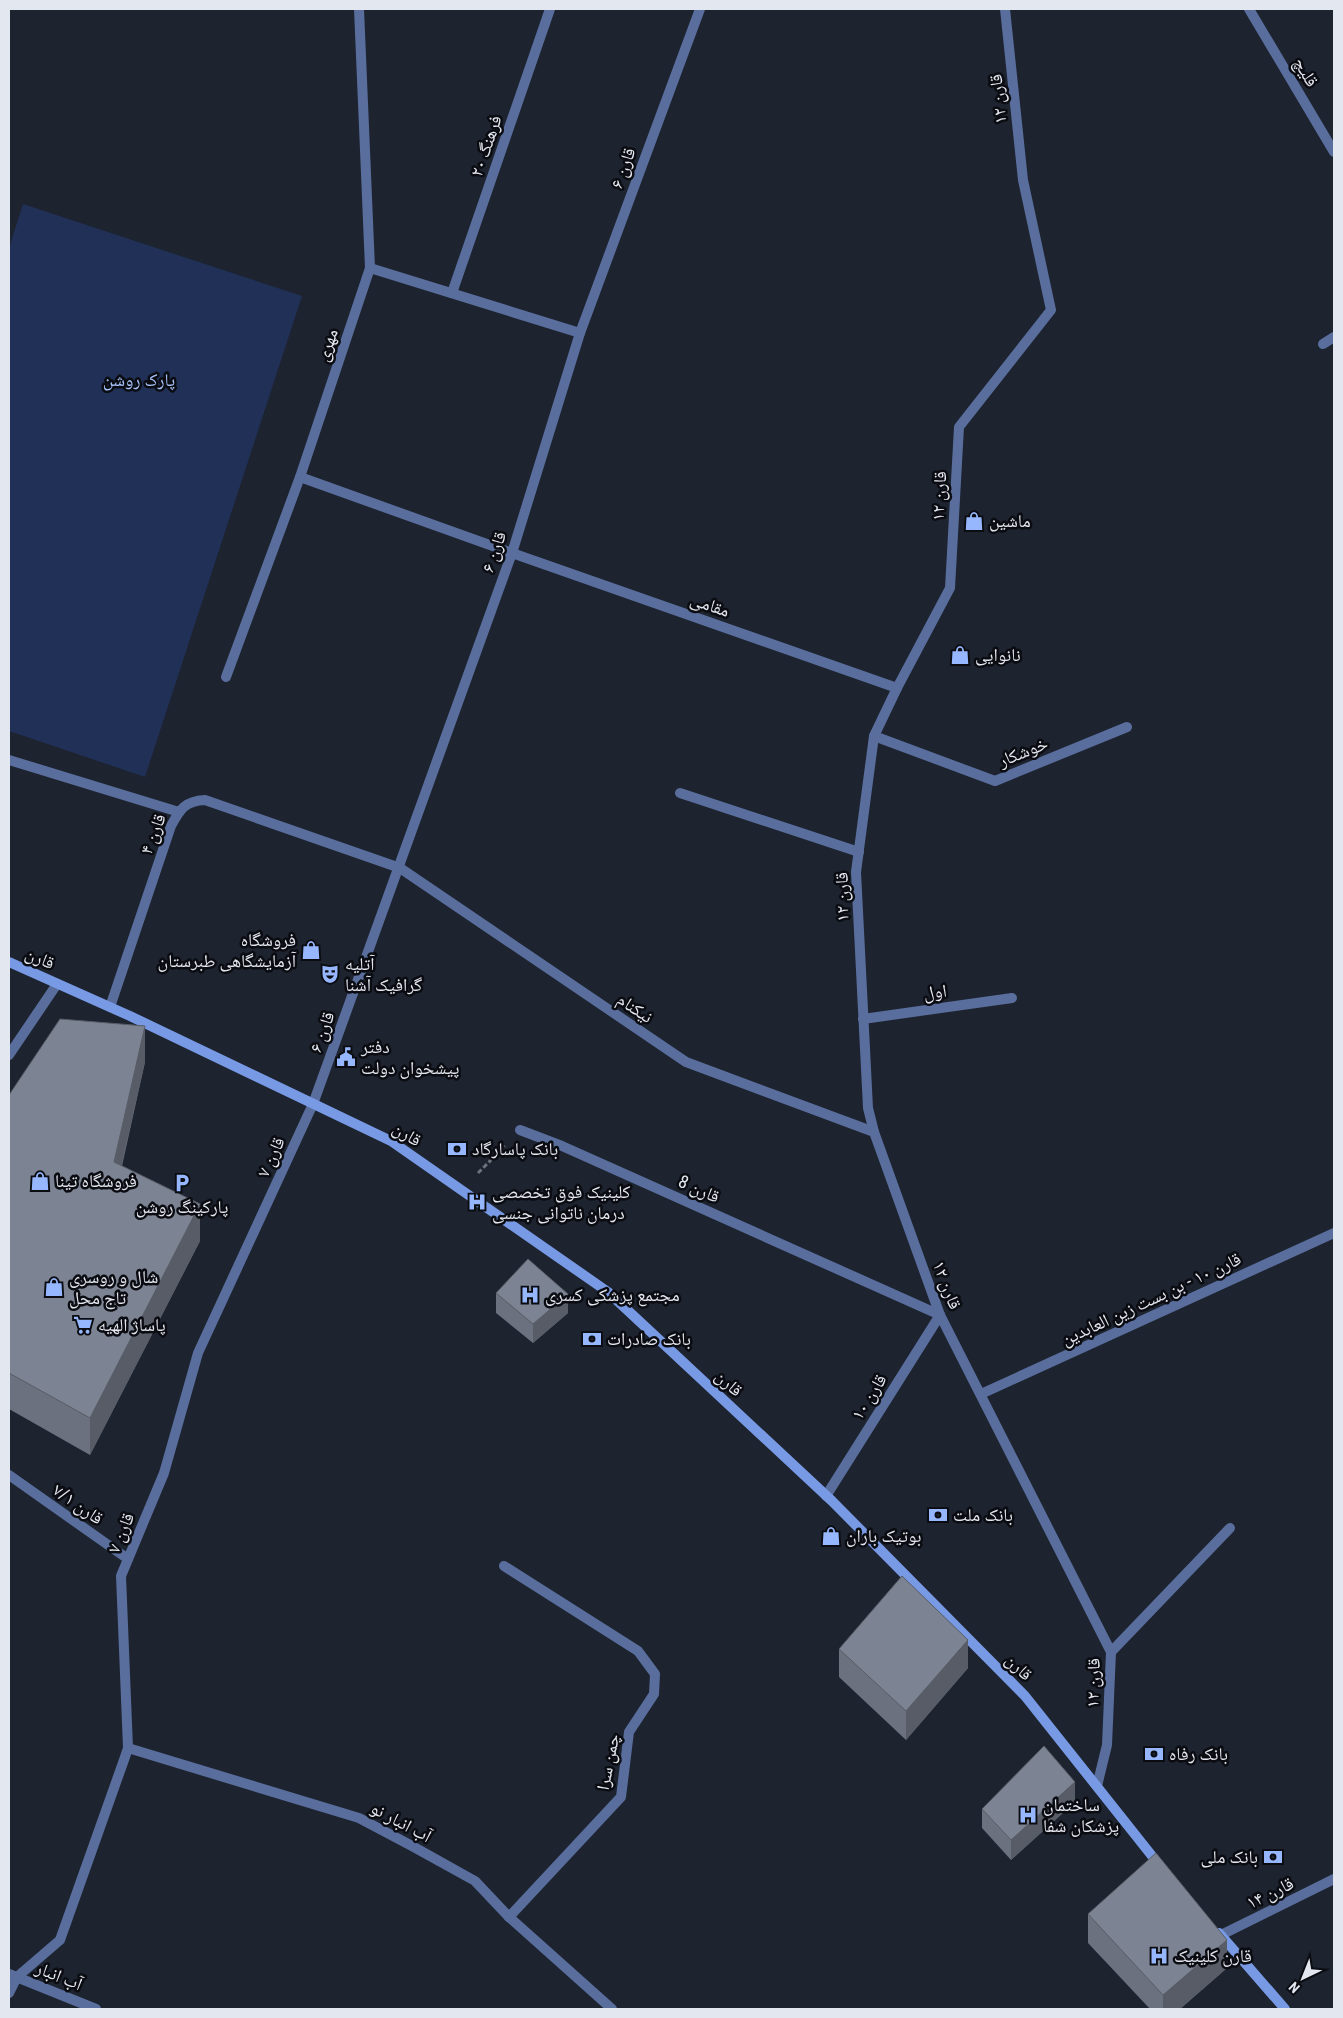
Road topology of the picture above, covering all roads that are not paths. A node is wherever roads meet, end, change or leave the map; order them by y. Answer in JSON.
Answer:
{"nodes":[{"id":1,"x":358,"y":9,"type":"edge"},
{"id":2,"x":550,"y":9,"type":"edge"},
{"id":3,"x":700,"y":9,"type":"edge"},
{"id":4,"x":1005,"y":9,"type":"edge"},
{"id":5,"x":1249,"y":9,"type":"edge"},
{"id":6,"x":1334,"y":152,"type":"edge"},
{"id":7,"x":370,"y":268,"type":"junction"},
{"id":8,"x":452,"y":293,"type":"junction"},
{"id":9,"x":580,"y":333,"type":"junction"},
{"id":10,"x":1334,"y":337,"type":"edge"},
{"id":11,"x":1323,"y":344,"type":"dead end"},
{"id":12,"x":300,"y":477,"type":"junction"},
{"id":13,"x":512,"y":553,"type":"junction"},
{"id":14,"x":226,"y":677,"type":"dead end"},
{"id":15,"x":897,"y":688,"type":"junction"},
{"id":16,"x":1127,"y":727,"type":"dead end"},
{"id":17,"x":874,"y":736,"type":"junction"},
{"id":18,"x":9,"y":760,"type":"edge"},
{"id":19,"x":680,"y":793,"type":"dead end"},
{"id":20,"x":179,"y":812,"type":"junction"},
{"id":21,"x":859,"y":852,"type":"junction"},
{"id":22,"x":400,"y":868,"type":"junction"},
{"id":23,"x":9,"y":962,"type":"edge"},
{"id":24,"x":57,"y":984,"type":"junction"},
{"id":25,"x":1012,"y":998,"type":"dead end"},
{"id":26,"x":110,"y":1007,"type":"junction"},
{"id":27,"x":863,"y":1019,"type":"junction"},
{"id":28,"x":9,"y":1056,"type":"edge"},
{"id":29,"x":314,"y":1104,"type":"junction"},
{"id":30,"x":520,"y":1130,"type":"road end"},
{"id":31,"x":874,"y":1132,"type":"junction"},
{"id":32,"x":1334,"y":1233,"type":"edge"},
{"id":33,"x":940,"y":1315,"type":"junction"},
{"id":34,"x":981,"y":1394,"type":"junction"},
{"id":35,"x":9,"y":1475,"type":"edge"},
{"id":36,"x":826,"y":1496,"type":"junction"},
{"id":37,"x":1230,"y":1528,"type":"dead end"},
{"id":38,"x":128,"y":1560,"type":"junction"},
{"id":39,"x":504,"y":1566,"type":"dead end"},
{"id":40,"x":1111,"y":1652,"type":"junction"},
{"id":41,"x":128,"y":1748,"type":"junction"},
{"id":42,"x":1096,"y":1786,"type":"junction"},
{"id":43,"x":1168,"y":1874,"type":"edge"},
{"id":44,"x":1334,"y":1879,"type":"edge"},
{"id":45,"x":509,"y":1917,"type":"junction"},
{"id":46,"x":1209,"y":1922,"type":"edge"},
{"id":47,"x":1221,"y":1935,"type":"junction"},
{"id":48,"x":13,"y":1975,"type":"edge"},
{"id":49,"x":9,"y":1993,"type":"edge"},
{"id":50,"x":96,"y":2009,"type":"edge"},
{"id":51,"x":612,"y":2009,"type":"edge"},
{"id":52,"x":1285,"y":2009,"type":"edge"}],
"edges":[{"from":1,"to":7,"type":"street","name":"مهری"},
{"from":2,"to":8,"type":"street","name":"فرهنگ ٢٠"},
{"from":3,"to":9,"type":"street","name":"قارن ۶"},
{"from":4,"to":15,"type":"street","name":"قارن ۱۲"},
{"from":5,"to":6,"type":"street","name":"قلیچ"},
{"from":7,"to":8,"type":"street"},
{"from":7,"to":12,"type":"street","name":"مهری"},
{"from":8,"to":9,"type":"street"},
{"from":9,"to":13,"type":"street","name":"قارن ۶"},
{"from":10,"to":11,"type":"street"},
{"from":12,"to":13,"type":"street","name":"مقامی"},
{"from":12,"to":14,"type":"street","name":"مهری"},
{"from":13,"to":15,"type":"street","name":"مقامی"},
{"from":13,"to":22,"type":"street","name":"قارن ۶"},
{"from":15,"to":17,"type":"street","name":"قارن ۱۲"},
{"from":16,"to":17,"type":"street","name":"خوشکار"},
{"from":17,"to":21,"type":"street","name":"قارن ۱۲"},
{"from":18,"to":20,"type":"street"},
{"from":19,"to":21,"type":"street"},
{"from":20,"to":22,"type":"street","name":"قارن ۴"},
{"from":20,"to":26,"type":"street","name":"قارن ۴"},
{"from":21,"to":27,"type":"street","name":"قارن ۱۲"},
{"from":22,"to":29,"type":"street","name":"قارن ۶"},
{"from":22,"to":31,"type":"street","name":"نیکنام"},
{"from":23,"to":24,"type":"main road","name":"قارن"},
{"from":24,"to":26,"type":"main road","name":"قارن"},
{"from":24,"to":28,"type":"street"},
{"from":25,"to":27,"type":"street","name":"اول"},
{"from":26,"to":29,"type":"main road","name":"قارن"},
{"from":27,"to":31,"type":"street","name":"قارن ۱۲"},
{"from":29,"to":36,"type":"main road","name":"قارن"},
{"from":29,"to":38,"type":"street","name":"قارن ٧"},
{"from":30,"to":33,"type":"street","name":"قارن 8"},
{"from":31,"to":33,"type":"street","name":"قارن ۱۲"},
{"from":32,"to":34,"type":"street","name":"قارن ۱۰ - بن بست زین العابدین"},
{"from":33,"to":34,"type":"street","name":"قارن ۱۲"},
{"from":33,"to":36,"type":"street","name":"قارن ١٠"},
{"from":34,"to":40,"type":"street","name":"قارن ۱۲"},
{"from":35,"to":38,"type":"street","name":"قارن ۷/۱"},
{"from":36,"to":42,"type":"main road","name":"قارن"},
{"from":37,"to":40,"type":"street"},
{"from":38,"to":41,"type":"street","name":"قارن ٧"},
{"from":39,"to":45,"type":"street","name":"چمن سرا"},
{"from":40,"to":42,"type":"street","name":"قارن ۱۲"},
{"from":41,"to":45,"type":"street","name":"آب انبار نو"},
{"from":41,"to":48,"type":"street","name":"قارن ٧"},
{"from":42,"to":43,"type":"main road","name":"قارن"},
{"from":44,"to":47,"type":"street","name":"قارن ۱۴"},
{"from":45,"to":51,"type":"street","name":"آب انبار نو"},
{"from":46,"to":47,"type":"main road"},
{"from":47,"to":52,"type":"main road"},
{"from":48,"to":49,"type":"street"},
{"from":48,"to":50,"type":"street","name":"آب انبار"}]}
